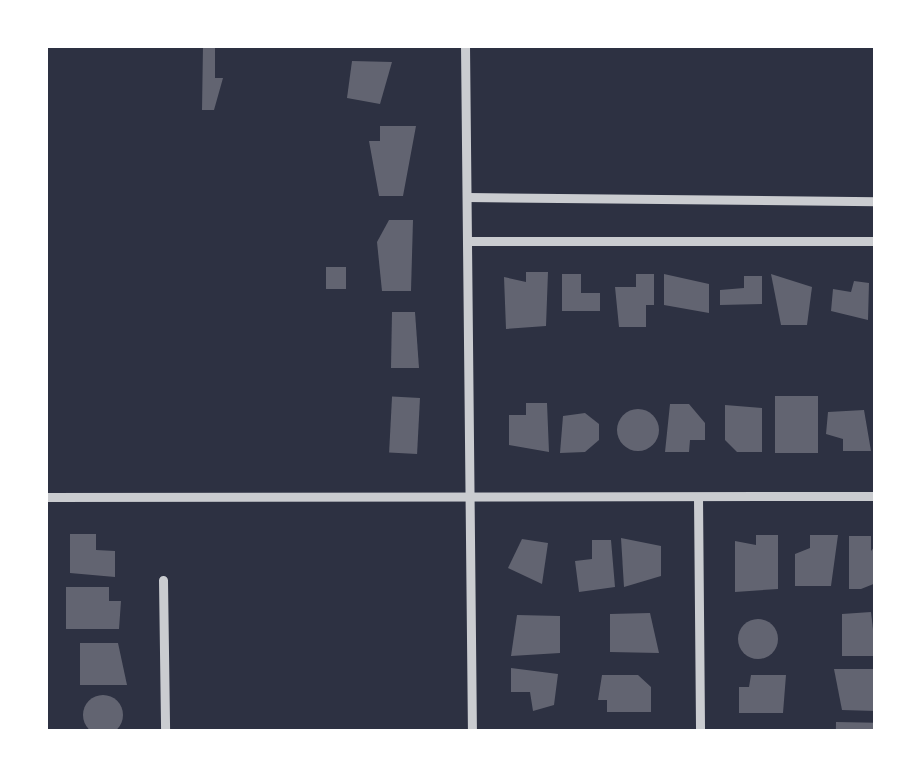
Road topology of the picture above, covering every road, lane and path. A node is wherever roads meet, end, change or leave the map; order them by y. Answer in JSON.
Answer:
{"nodes":[{"id":1,"x":465,"y":45,"type":"edge"},
{"id":2,"x":467,"y":198,"type":"junction"},
{"id":3,"x":876,"y":200,"type":"edge"},
{"id":4,"x":468,"y":241,"type":"junction"},
{"id":5,"x":876,"y":241,"type":"edge"},
{"id":6,"x":876,"y":496,"type":"edge"},
{"id":7,"x":45,"y":497,"type":"edge"},
{"id":8,"x":698,"y":497,"type":"junction"},
{"id":9,"x":470,"y":499,"type":"junction"},
{"id":10,"x":163,"y":580,"type":"dead end"},
{"id":11,"x":165,"y":732,"type":"edge"},
{"id":12,"x":472,"y":732,"type":"edge"},
{"id":13,"x":700,"y":732,"type":"edge"}],
"edges":[{"from":1,"to":2,"type":"street"},
{"from":2,"to":3,"type":"street"},
{"from":2,"to":4,"type":"street"},
{"from":4,"to":5,"type":"street"},
{"from":4,"to":9,"type":"street"},
{"from":6,"to":8,"type":"street"},
{"from":7,"to":9,"type":"street"},
{"from":8,"to":9,"type":"street"},
{"from":8,"to":13,"type":"street"},
{"from":9,"to":12,"type":"street"},
{"from":10,"to":11,"type":"street"}]}
